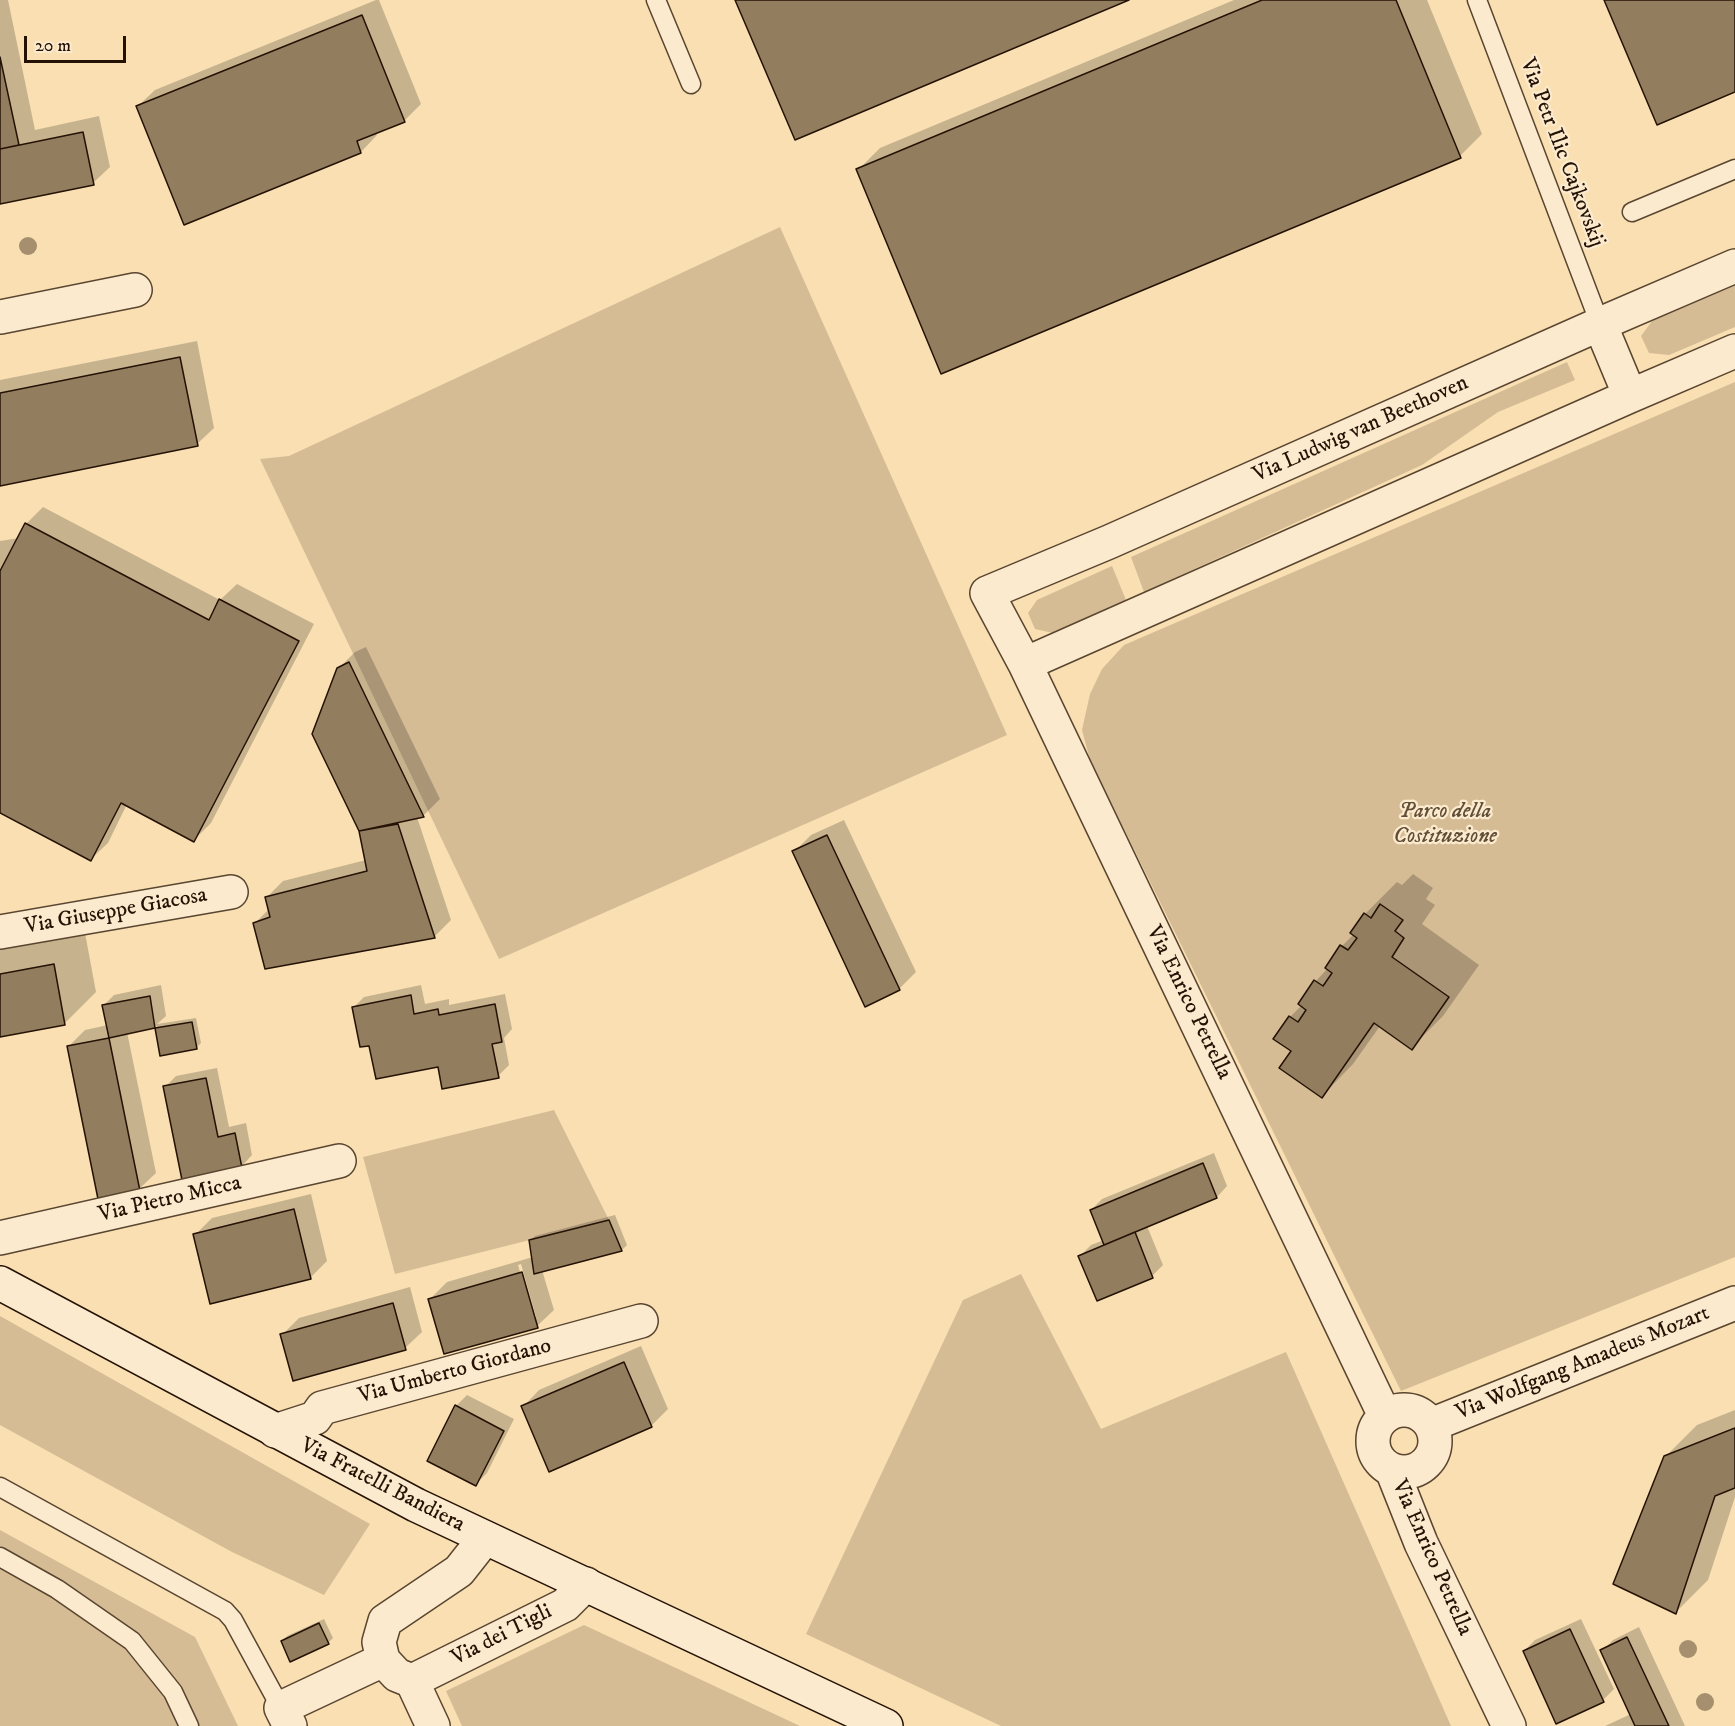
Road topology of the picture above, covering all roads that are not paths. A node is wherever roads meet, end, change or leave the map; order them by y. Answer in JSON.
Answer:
{"nodes":[{"id":1,"x":656,"y":0,"type":"edge"},
{"id":2,"x":1477,"y":0,"type":"edge"},
{"id":3,"x":691,"y":84,"type":"dead end"},
{"id":4,"x":1735,"y":169,"type":"edge"},
{"id":5,"x":1632,"y":212,"type":"dead end"},
{"id":6,"x":1735,"y":266,"type":"edge"},
{"id":7,"x":135,"y":290,"type":"dead end"},
{"id":8,"x":0,"y":317,"type":"edge"},
{"id":9,"x":1600,"y":324,"type":"junction"},
{"id":10,"x":1735,"y":351,"type":"edge"},
{"id":11,"x":1629,"y":396,"type":"junction"},
{"id":12,"x":987,"y":592,"type":"joint"},
{"id":13,"x":1025,"y":664,"type":"junction"},
{"id":14,"x":231,"y":892,"type":"dead end"},
{"id":15,"x":0,"y":932,"type":"edge"},
{"id":16,"x":339,"y":1161,"type":"dead end"},
{"id":17,"x":0,"y":1239,"type":"edge"},
{"id":18,"x":0,"y":1283,"type":"edge"},
{"id":19,"x":1735,"y":1304,"type":"edge"},
{"id":20,"x":640,"y":1321,"type":"dead end"},
{"id":21,"x":1385,"y":1416,"type":"junction"},
{"id":22,"x":1431,"y":1425,"type":"junction"},
{"id":23,"x":275,"y":1431,"type":"junction"},
{"id":24,"x":1428,"y":1462,"type":"junction"},
{"id":25,"x":1392,"y":1470,"type":"junction"},
{"id":26,"x":0,"y":1486,"type":"edge"},
{"id":27,"x":485,"y":1538,"type":"junction"},
{"id":28,"x":0,"y":1557,"type":"edge"},
{"id":29,"x":586,"y":1584,"type":"junction"},
{"id":30,"x":1471,"y":1646,"type":"junction"},
{"id":31,"x":383,"y":1660,"type":"junction"},
{"id":32,"x":412,"y":1681,"type":"junction"},
{"id":33,"x":286,"y":1717,"type":"edge"},
{"id":34,"x":189,"y":1726,"type":"edge"},
{"id":35,"x":433,"y":1726,"type":"edge"},
{"id":36,"x":886,"y":1726,"type":"edge"},
{"id":37,"x":1509,"y":1726,"type":"edge"}],
"edges":[{"from":1,"to":3,"type":"lane"},
{"from":2,"to":9,"type":"lane","name":"Via Petr Ilic Cajkovskij"},
{"from":4,"to":5,"type":"lane"},
{"from":6,"to":9,"type":"street","name":"Via Ludwig van Beethoven"},
{"from":7,"to":8,"type":"street"},
{"from":9,"to":11,"type":"street"},
{"from":9,"to":12,"type":"street","name":"Via Ludwig van Beethoven"},
{"from":10,"to":11,"type":"street"},
{"from":11,"to":13,"type":"street"},
{"from":12,"to":13,"type":"street","name":"Via Enrico Petrella"},
{"from":13,"to":21,"type":"street","name":"Via Enrico Petrella"},
{"from":14,"to":15,"type":"street","name":"Via Giuseppe Giacosa"},
{"from":16,"to":17,"type":"street","name":"Via Pietro Micca"},
{"from":18,"to":23,"type":"street","name":"Via Fratelli Bandiera"},
{"from":19,"to":22,"type":"street","name":"Via Wolfgang Amadeus Mozart"},
{"from":20,"to":23,"type":"street","name":"Via Umberto Giordano"},
{"from":21,"to":22,"type":"street"},
{"from":21,"to":25,"type":"street"},
{"from":22,"to":24,"type":"street"},
{"from":23,"to":27,"type":"street","name":"Via Fratelli Bandiera"},
{"from":24,"to":25,"type":"street"},
{"from":24,"to":30,"type":"street","name":"Via Enrico Petrella"},
{"from":25,"to":30,"type":"street","name":"Via Enrico Petrella"},
{"from":26,"to":33,"type":"lane"},
{"from":27,"to":29,"type":"street","name":"Via Fratelli Bandiera"},
{"from":27,"to":31,"type":"street"},
{"from":28,"to":34,"type":"lane"},
{"from":29,"to":32,"type":"street","name":"Via dei Tigli"},
{"from":29,"to":36,"type":"street","name":"Via Fratelli Bandiera"},
{"from":30,"to":37,"type":"street","name":"Via Enrico Petrella"},
{"from":31,"to":32,"type":"street"},
{"from":31,"to":33,"type":"street"},
{"from":32,"to":35,"type":"street"}]}
